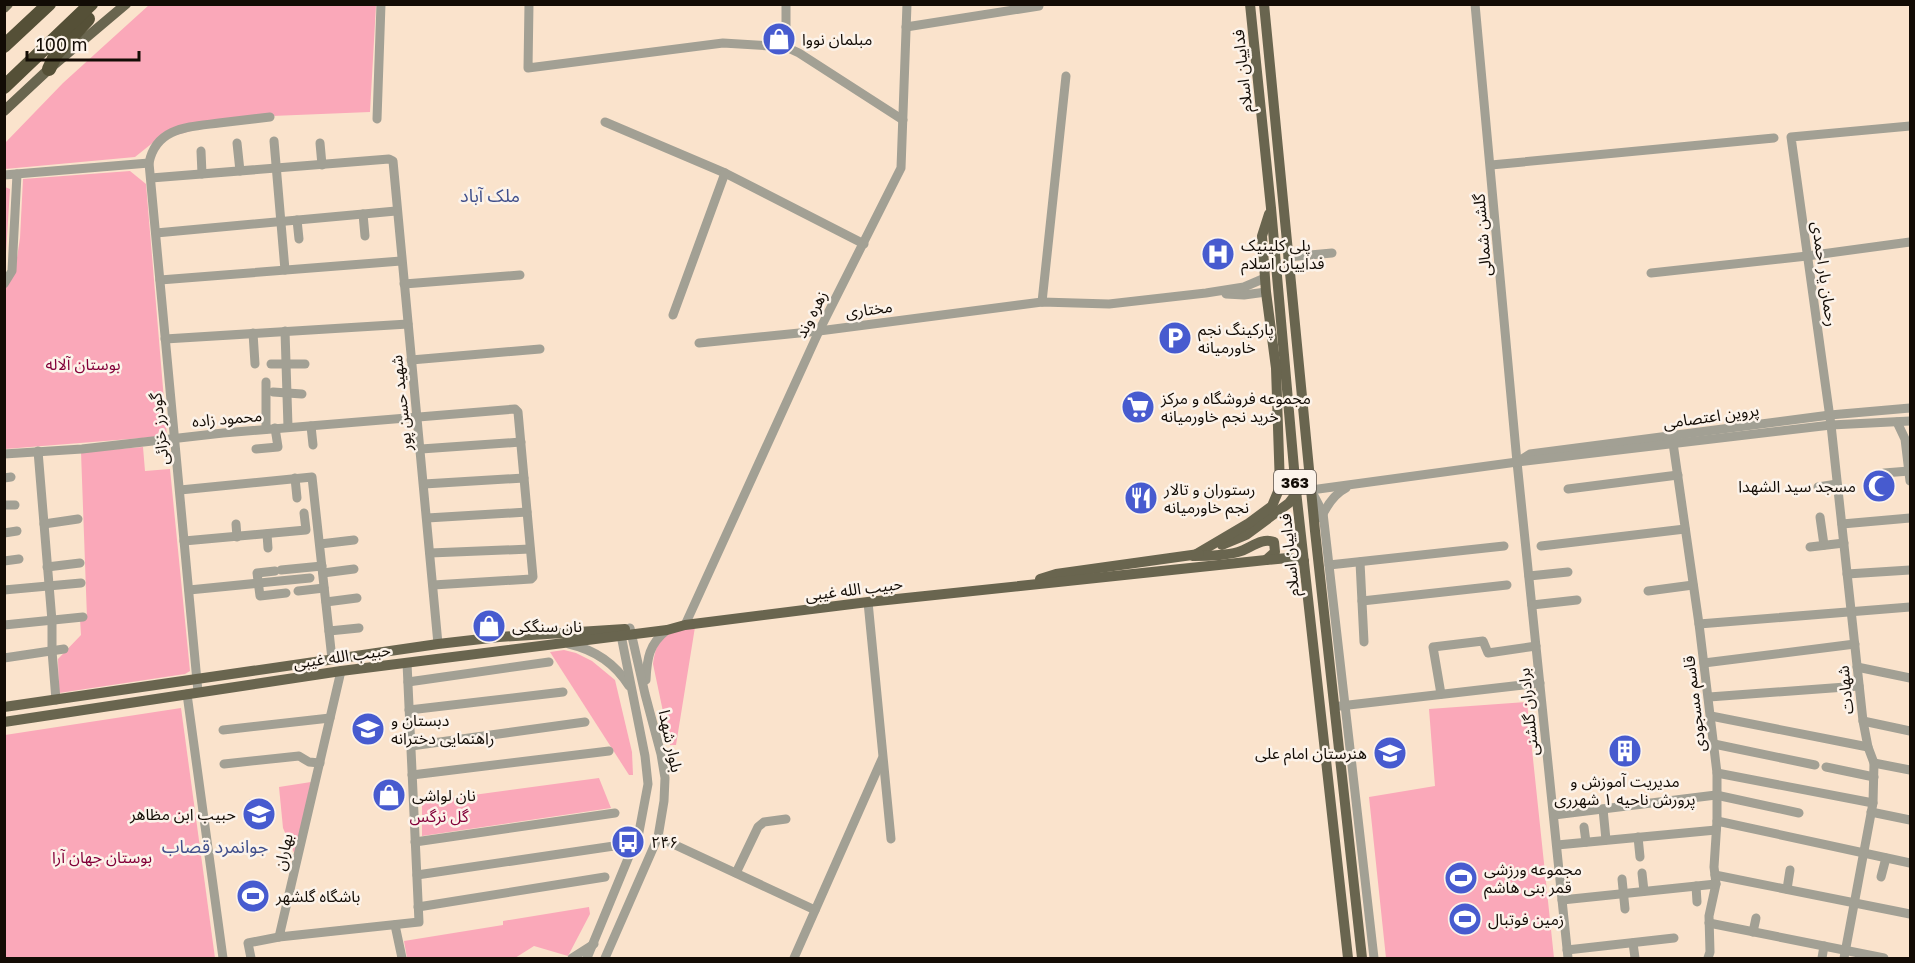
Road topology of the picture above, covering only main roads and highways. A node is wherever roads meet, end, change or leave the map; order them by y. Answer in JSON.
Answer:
{"nodes":[{"id":1,"x":8,"y":4,"type":"edge"},
{"id":2,"x":49,"y":4,"type":"edge"},
{"id":3,"x":91,"y":4,"type":"edge"},
{"id":4,"x":99,"y":4,"type":"edge"},
{"id":5,"x":126,"y":4,"type":"edge"},
{"id":6,"x":1250,"y":4,"type":"edge"},
{"id":7,"x":1264,"y":4,"type":"edge"},
{"id":8,"x":4,"y":8,"type":"edge"},
{"id":9,"x":4,"y":46,"type":"edge"},
{"id":10,"x":49,"y":69,"type":"junction"},
{"id":11,"x":4,"y":87,"type":"edge"},
{"id":12,"x":4,"y":111,"type":"edge"},
{"id":13,"x":1271,"y":208,"type":"junction"},
{"id":14,"x":1311,"y":490,"type":"junction"},
{"id":15,"x":1296,"y":491,"type":"junction"},
{"id":16,"x":1193,"y":556,"type":"junction"},
{"id":17,"x":1266,"y":560,"type":"junction"},
{"id":18,"x":1304,"y":561,"type":"junction"},
{"id":19,"x":1026,"y":585,"type":"junction"},
{"id":20,"x":685,"y":625,"type":"junction"},
{"id":21,"x":626,"y":632,"type":"junction"},
{"id":22,"x":499,"y":637,"type":"junction"},
{"id":23,"x":501,"y":650,"type":"junction"},
{"id":24,"x":4,"y":707,"type":"edge"},
{"id":25,"x":4,"y":722,"type":"edge"},
{"id":26,"x":1348,"y":958,"type":"edge"},
{"id":27,"x":1362,"y":958,"type":"edge"}],
"edges":[{"from":1,"to":8,"type":"main road"},
{"from":2,"to":9,"type":"highway"},
{"from":3,"to":11,"type":"highway"},
{"from":4,"to":10,"type":"highway"},
{"from":5,"to":10,"type":"main road"},
{"from":6,"to":13,"type":"main road","name":"فداییان اسلام","number":"363"},
{"from":7,"to":14,"type":"main road","name":"فداییان اسلام","number":"363"},
{"from":10,"to":12,"type":"main road"},
{"from":13,"to":15,"type":"main road","name":"فداییان اسلام","number":"363"},
{"from":13,"to":16,"type":"main road"},
{"from":14,"to":15,"type":"main road"},
{"from":14,"to":27,"type":"main road","name":"فداییان اسلام","number":"363"},
{"from":15,"to":16,"type":"main road","name":"حبیب الله غیبی"},
{"from":15,"to":18,"type":"main road","name":"فداییان اسلام","number":"363"},
{"from":16,"to":17,"type":"main road"},
{"from":16,"to":19,"type":"main road","name":"حبیب الله غیبی"},
{"from":17,"to":18,"type":"main road","name":"حبیب الله غیبی"},
{"from":17,"to":19,"type":"main road","name":"حبیب الله غیبی"},
{"from":18,"to":26,"type":"main road","name":"فداییان اسلام","number":"363"},
{"from":19,"to":20,"type":"main road","name":"حبیب الله غیبی"},
{"from":20,"to":21,"type":"main road","name":"حبیب الله غیبی"},
{"from":20,"to":21,"type":"main road","name":"حبیب الله غیبی"},
{"from":21,"to":22,"type":"main road","name":"حبیب الله غیبی"},
{"from":21,"to":23,"type":"main road","name":"حبیب الله غیبی"},
{"from":22,"to":23,"type":"main road"},
{"from":22,"to":24,"type":"main road","name":"حبیب الله غیبی"},
{"from":23,"to":25,"type":"main road","name":"حبیب الله غیبی"}]}
